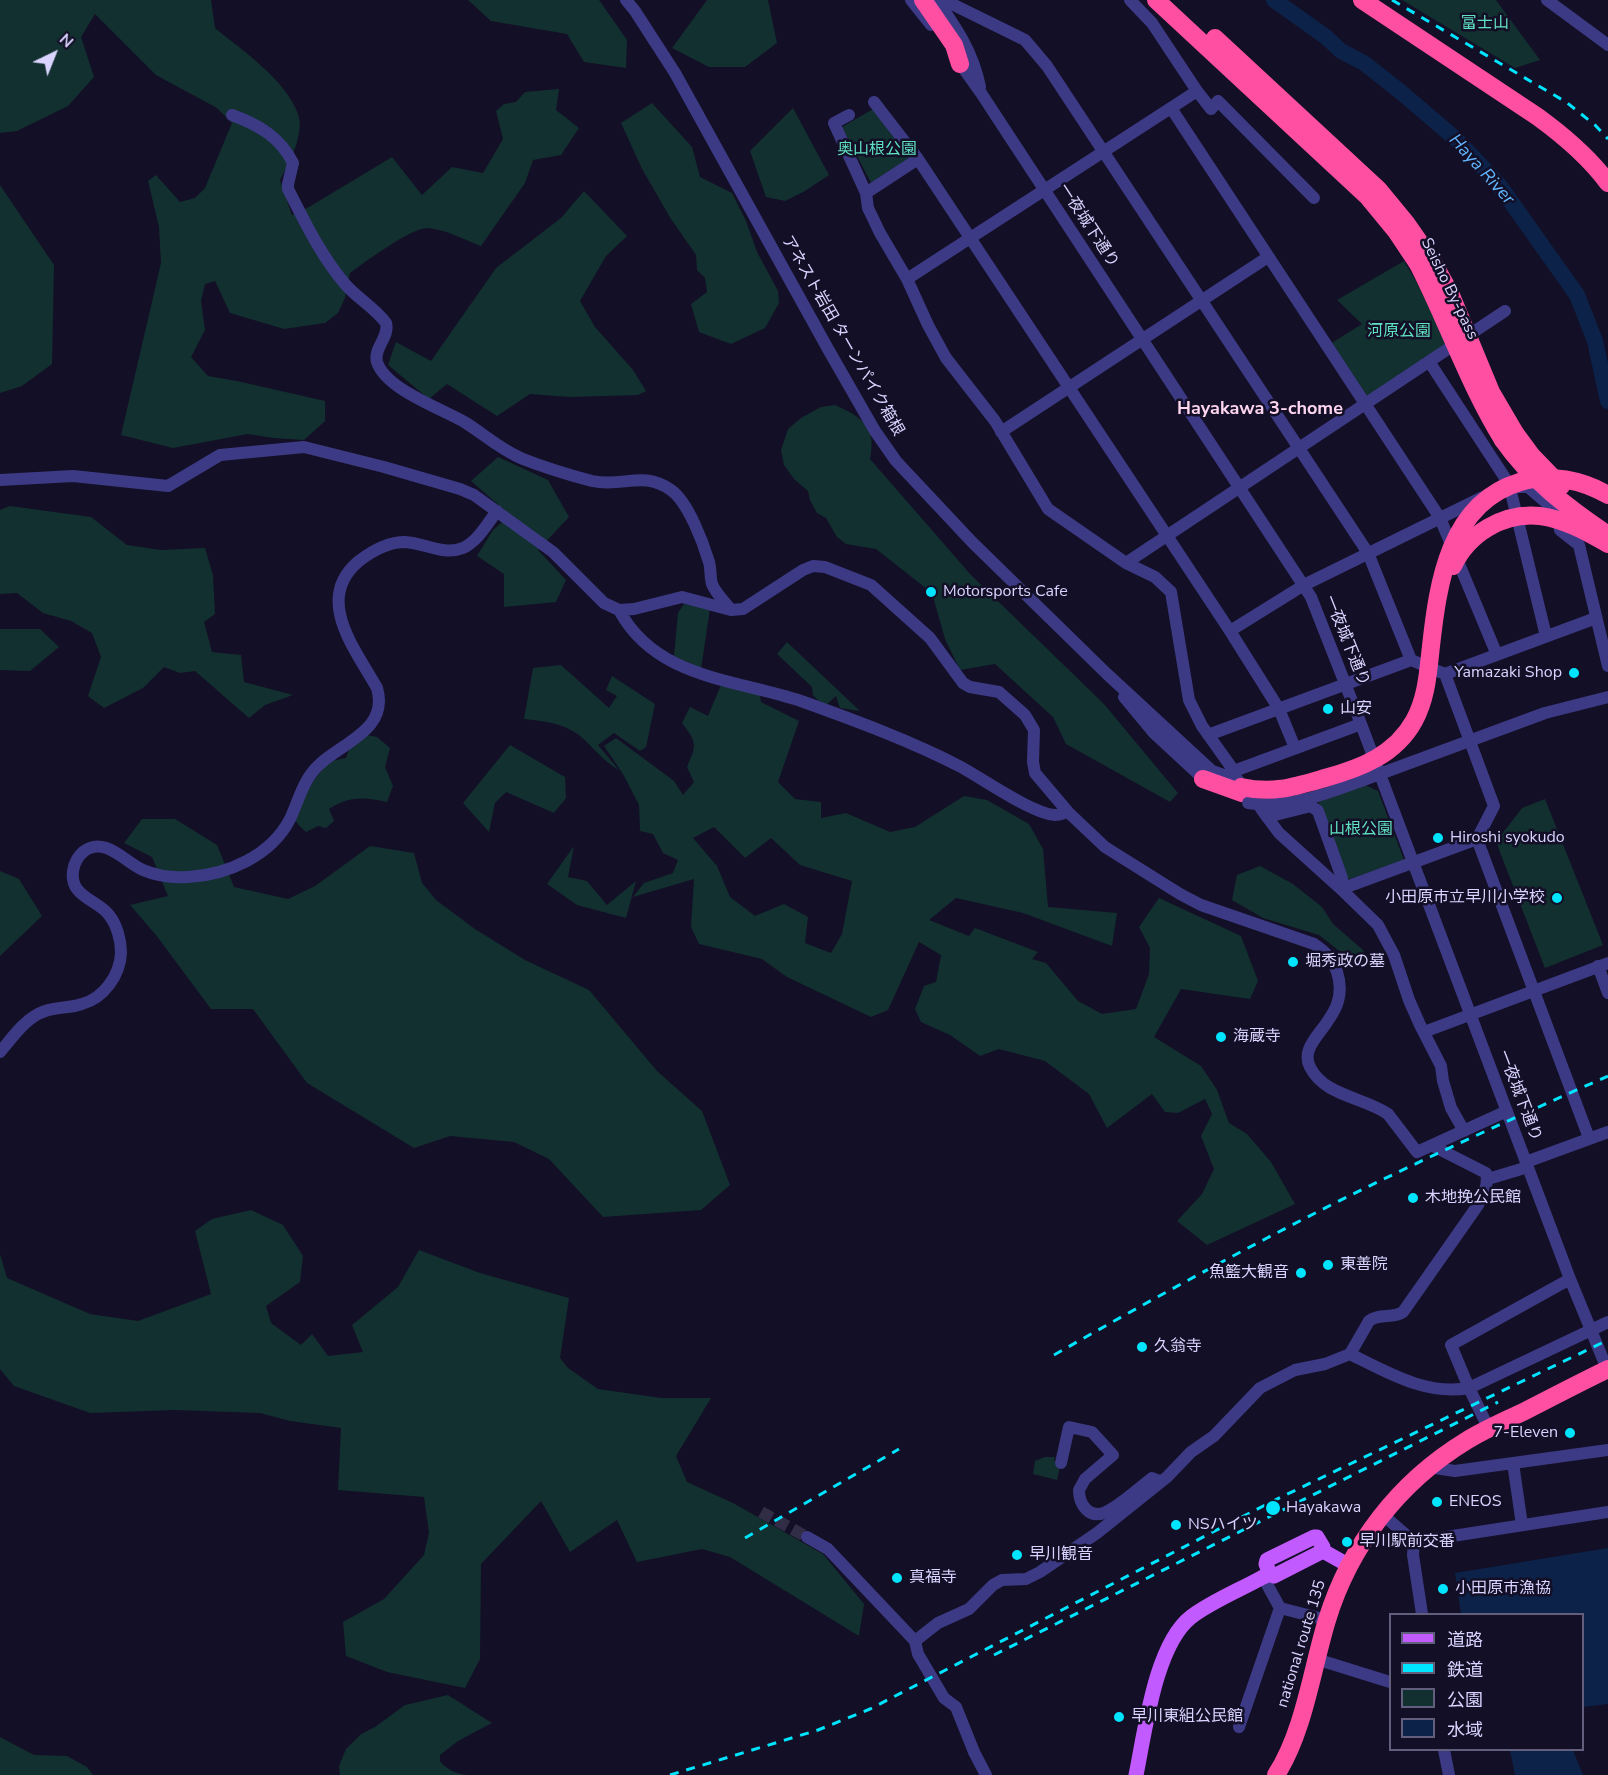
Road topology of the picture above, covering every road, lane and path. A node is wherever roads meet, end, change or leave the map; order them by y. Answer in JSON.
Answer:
{"nodes":[{"id":1,"x":626,"y":0,"type":"edge"},
{"id":2,"x":911,"y":0,"type":"edge"},
{"id":3,"x":924,"y":0,"type":"edge"},
{"id":4,"x":937,"y":0,"type":"edge"},
{"id":5,"x":944,"y":0,"type":"edge"},
{"id":6,"x":1130,"y":0,"type":"edge"},
{"id":7,"x":1156,"y":0,"type":"edge"},
{"id":8,"x":1174,"y":0,"type":"edge"},
{"id":9,"x":1362,"y":0,"type":"edge"},
{"id":10,"x":1547,"y":0,"type":"edge"},
{"id":11,"x":1608,"y":45,"type":"edge"},
{"id":12,"x":960,"y":64,"type":"junction"},
{"id":13,"x":1197,"y":91,"type":"junction"},
{"id":14,"x":981,"y":93,"type":"junction"},
{"id":15,"x":874,"y":102,"type":"dead end"},
{"id":16,"x":1171,"y":108,"type":"junction"},
{"id":17,"x":232,"y":115,"type":"dead end"},
{"id":18,"x":849,"y":115,"type":"dead end"},
{"id":19,"x":1105,"y":151,"type":"junction"},
{"id":20,"x":918,"y":159,"type":"junction"},
{"id":21,"x":1608,"y":183,"type":"edge"},
{"id":22,"x":1045,"y":190,"type":"junction"},
{"id":23,"x":866,"y":193,"type":"junction"},
{"id":24,"x":1314,"y":198,"type":"dead end"},
{"id":25,"x":972,"y":239,"type":"junction"},
{"id":26,"x":1268,"y":257,"type":"junction"},
{"id":27,"x":1424,"y":262,"type":"junction"},
{"id":28,"x":907,"y":279,"type":"junction"},
{"id":29,"x":1201,"y":301,"type":"junction"},
{"id":30,"x":1505,"y":312,"type":"dead end"},
{"id":31,"x":1143,"y":339,"type":"junction"},
{"id":32,"x":1430,"y":363,"type":"junction"},
{"id":33,"x":1070,"y":387,"type":"junction"},
{"id":34,"x":1365,"y":404,"type":"junction"},
{"id":35,"x":1001,"y":432,"type":"junction"},
{"id":36,"x":1300,"y":448,"type":"junction"},
{"id":37,"x":0,"y":480,"type":"edge"},
{"id":38,"x":1509,"y":486,"type":"junction"},
{"id":39,"x":1240,"y":487,"type":"junction"},
{"id":40,"x":1608,"y":495,"type":"edge"},
{"id":41,"x":497,"y":511,"type":"junction"},
{"id":42,"x":1440,"y":518,"type":"junction"},
{"id":43,"x":1608,"y":521,"type":"edge"},
{"id":44,"x":1167,"y":535,"type":"junction"},
{"id":45,"x":1608,"y":535,"type":"edge"},
{"id":46,"x":1608,"y":544,"type":"edge"},
{"id":47,"x":1368,"y":553,"type":"junction"},
{"id":48,"x":1126,"y":563,"type":"junction"},
{"id":49,"x":1304,"y":585,"type":"junction"},
{"id":50,"x":619,"y":610,"type":"junction"},
{"id":51,"x":731,"y":610,"type":"junction"},
{"id":52,"x":1596,"y":618,"type":"junction"},
{"id":53,"x":1230,"y":631,"type":"junction"},
{"id":54,"x":1546,"y":636,"type":"junction"},
{"id":55,"x":1497,"y":655,"type":"junction"},
{"id":56,"x":1411,"y":660,"type":"junction"},
{"id":57,"x":1608,"y":666,"type":"edge"},
{"id":58,"x":1445,"y":674,"type":"junction"},
{"id":59,"x":1346,"y":684,"type":"junction"},
{"id":60,"x":1608,"y":697,"type":"edge"},
{"id":61,"x":1279,"y":709,"type":"junction"},
{"id":62,"x":1361,"y":724,"type":"junction"},
{"id":63,"x":1208,"y":735,"type":"junction"},
{"id":64,"x":1469,"y":741,"type":"junction"},
{"id":65,"x":1295,"y":748,"type":"junction"},
{"id":66,"x":1372,"y":753,"type":"junction"},
{"id":67,"x":1380,"y":773,"type":"junction"},
{"id":68,"x":1207,"y":775,"type":"joint"},
{"id":69,"x":1241,"y":787,"type":"junction"},
{"id":70,"x":1068,"y":812,"type":"junction"},
{"id":71,"x":1267,"y":817,"type":"junction"},
{"id":72,"x":1477,"y":839,"type":"junction"},
{"id":73,"x":1413,"y":863,"type":"junction"},
{"id":74,"x":1341,"y":889,"type":"junction"},
{"id":75,"x":1603,"y":965,"type":"edge"},
{"id":76,"x":1534,"y":991,"type":"junction"},
{"id":77,"x":1608,"y":993,"type":"edge"},
{"id":78,"x":1471,"y":1014,"type":"junction"},
{"id":79,"x":1424,"y":1032,"type":"junction"},
{"id":80,"x":0,"y":1052,"type":"edge"},
{"id":81,"x":1507,"y":1111,"type":"junction"},
{"id":82,"x":1464,"y":1131,"type":"junction"},
{"id":83,"x":1608,"y":1132,"type":"edge"},
{"id":84,"x":1589,"y":1138,"type":"junction"},
{"id":85,"x":1433,"y":1146,"type":"junction"},
{"id":86,"x":1527,"y":1164,"type":"junction"},
{"id":87,"x":1488,"y":1179,"type":"junction"},
{"id":88,"x":1570,"y":1279,"type":"junction"},
{"id":89,"x":1608,"y":1322,"type":"edge"},
{"id":90,"x":1590,"y":1329,"type":"junction"},
{"id":91,"x":1350,"y":1354,"type":"junction"},
{"id":92,"x":1607,"y":1369,"type":"edge"},
{"id":93,"x":1469,"y":1388,"type":"junction"},
{"id":94,"x":1489,"y":1429,"type":"junction"},
{"id":95,"x":1608,"y":1450,"type":"edge"},
{"id":96,"x":1061,"y":1462,"type":"dead end"},
{"id":97,"x":1513,"y":1463,"type":"junction"},
{"id":98,"x":1428,"y":1467,"type":"junction"},
{"id":99,"x":1161,"y":1482,"type":"junction"},
{"id":100,"x":1608,"y":1512,"type":"edge"},
{"id":101,"x":1382,"y":1514,"type":"junction"},
{"id":102,"x":1522,"y":1525,"type":"junction"},
{"id":103,"x":807,"y":1537,"type":"tunnel mouth"},
{"id":104,"x":1414,"y":1542,"type":"junction"},
{"id":105,"x":1348,"y":1565,"type":"junction"},
{"id":106,"x":1266,"y":1575,"type":"junction"},
{"id":107,"x":1280,"y":1608,"type":"junction"},
{"id":108,"x":1422,"y":1613,"type":"edge"},
{"id":109,"x":1327,"y":1620,"type":"junction"},
{"id":110,"x":915,"y":1641,"type":"junction"},
{"id":111,"x":1316,"y":1659,"type":"junction"},
{"id":112,"x":1389,"y":1682,"type":"edge"},
{"id":113,"x":1239,"y":1727,"type":"dead end"},
{"id":114,"x":1444,"y":1751,"type":"edge"},
{"id":115,"x":986,"y":1775,"type":"edge"},
{"id":116,"x":1136,"y":1775,"type":"edge"},
{"id":117,"x":1276,"y":1775,"type":"edge"},
{"id":118,"x":1449,"y":1775,"type":"edge"}],
"edges":[{"from":1,"to":68,"type":"street","name":"アネスト岩田 ターンパイク箱根"},
{"from":2,"to":12,"type":"street","name":"一夜城下通り"},
{"from":3,"to":12,"type":"highway"},
{"from":4,"to":14,"type":"street"},
{"from":5,"to":19,"type":"street"},
{"from":6,"to":13,"type":"street"},
{"from":7,"to":27,"type":"highway","name":"Seisho By-pass"},
{"from":8,"to":27,"type":"highway","name":"Seisho By-pass"},
{"from":9,"to":21,"type":"highway"},
{"from":10,"to":11,"type":"street"},
{"from":12,"to":14,"type":"street","name":"一夜城下通り"},
{"from":13,"to":16,"type":"street"},
{"from":13,"to":24,"type":"street"},
{"from":14,"to":22,"type":"street","name":"一夜城下通り"},
{"from":15,"to":20,"type":"street"},
{"from":16,"to":19,"type":"street"},
{"from":16,"to":26,"type":"street"},
{"from":17,"to":51,"type":"street"},
{"from":18,"to":23,"type":"street"},
{"from":19,"to":22,"type":"street"},
{"from":19,"to":29,"type":"street"},
{"from":20,"to":23,"type":"street"},
{"from":20,"to":25,"type":"street"},
{"from":22,"to":25,"type":"street"},
{"from":22,"to":31,"type":"street","name":"一夜城下通り"},
{"from":23,"to":28,"type":"street"},
{"from":25,"to":28,"type":"street"},
{"from":25,"to":33,"type":"street"},
{"from":26,"to":29,"type":"street"},
{"from":26,"to":34,"type":"street"},
{"from":27,"to":43,"type":"highway","name":"Seisho By-pass","bridge":true},
{"from":27,"to":45,"type":"highway","name":"Seisho By-pass","bridge":true},
{"from":28,"to":35,"type":"street"},
{"from":29,"to":31,"type":"street"},
{"from":29,"to":36,"type":"street"},
{"from":30,"to":32,"type":"street"},
{"from":31,"to":33,"type":"street"},
{"from":31,"to":39,"type":"street","name":"一夜城下通り"},
{"from":32,"to":34,"type":"street"},
{"from":32,"to":38,"type":"street"},
{"from":33,"to":35,"type":"street"},
{"from":33,"to":44,"type":"street"},
{"from":34,"to":36,"type":"street"},
{"from":34,"to":42,"type":"street"},
{"from":35,"to":48,"type":"street"},
{"from":36,"to":39,"type":"street"},
{"from":36,"to":47,"type":"street"},
{"from":37,"to":41,"type":"street"},
{"from":38,"to":42,"type":"street"},
{"from":38,"to":52,"type":"street"},
{"from":38,"to":54,"type":"street"},
{"from":39,"to":44,"type":"street"},
{"from":39,"to":49,"type":"street","name":"一夜城下通り"},
{"from":40,"to":69,"type":"highway","bridge":true},
{"from":41,"to":50,"type":"street"},
{"from":41,"to":80,"type":"street"},
{"from":42,"to":47,"type":"street"},
{"from":42,"to":55,"type":"street"},
{"from":44,"to":48,"type":"street"},
{"from":44,"to":53,"type":"street"},
{"from":46,"to":69,"type":"highway","bridge":true},
{"from":47,"to":49,"type":"street"},
{"from":47,"to":56,"type":"street"},
{"from":48,"to":63,"type":"street"},
{"from":49,"to":53,"type":"street"},
{"from":49,"to":59,"type":"street","name":"一夜城下通り"},
{"from":50,"to":51,"type":"street"},
{"from":50,"to":70,"type":"street"},
{"from":51,"to":70,"type":"street"},
{"from":52,"to":54,"type":"street"},
{"from":52,"to":57,"type":"street"},
{"from":53,"to":61,"type":"street"},
{"from":54,"to":55,"type":"street"},
{"from":55,"to":58,"type":"street"},
{"from":56,"to":58,"type":"street"},
{"from":56,"to":59,"type":"street"},
{"from":58,"to":64,"type":"street"},
{"from":59,"to":61,"type":"street"},
{"from":59,"to":62,"type":"street","name":"一夜城下通り"},
{"from":60,"to":64,"type":"street"},
{"from":61,"to":63,"type":"street"},
{"from":61,"to":65,"type":"street"},
{"from":62,"to":65,"type":"street"},
{"from":62,"to":66,"type":"street","name":"一夜城下通り"},
{"from":63,"to":69,"type":"street"},
{"from":64,"to":67,"type":"street"},
{"from":64,"to":72,"type":"street"},
{"from":65,"to":69,"type":"street"},
{"from":66,"to":67,"type":"street","name":"一夜城下通り"},
{"from":66,"to":69,"type":"street"},
{"from":67,"to":69,"type":"street","bridge":true},
{"from":67,"to":73,"type":"street","name":"一夜城下通り"},
{"from":68,"to":69,"type":"highway"},
{"from":69,"to":71,"type":"street"},
{"from":70,"to":85,"type":"street"},
{"from":71,"to":74,"type":"street"},
{"from":71,"to":74,"type":"street"},
{"from":72,"to":73,"type":"street"},
{"from":72,"to":76,"type":"street"},
{"from":73,"to":74,"type":"street"},
{"from":73,"to":78,"type":"street","name":"一夜城下通り"},
{"from":74,"to":79,"type":"street"},
{"from":75,"to":76,"type":"street"},
{"from":75,"to":77,"type":"street"},
{"from":76,"to":78,"type":"street"},
{"from":76,"to":84,"type":"street"},
{"from":78,"to":79,"type":"street"},
{"from":78,"to":81,"type":"street","name":"一夜城下通り"},
{"from":79,"to":82,"type":"street"},
{"from":81,"to":82,"type":"street"},
{"from":81,"to":86,"type":"street","name":"一夜城下通り"},
{"from":82,"to":85,"type":"street"},
{"from":83,"to":84,"type":"street"},
{"from":84,"to":86,"type":"street"},
{"from":85,"to":87,"type":"street"},
{"from":86,"to":87,"type":"street"},
{"from":86,"to":88,"type":"street","name":"一夜城下通り"},
{"from":87,"to":91,"type":"street"},
{"from":88,"to":90,"type":"street","name":"一夜城下通り"},
{"from":88,"to":93,"type":"street"},
{"from":89,"to":90,"type":"street"},
{"from":90,"to":92,"type":"street","name":"一夜城下通り"},
{"from":90,"to":93,"type":"street"},
{"from":91,"to":93,"type":"street"},
{"from":91,"to":99,"type":"street"},
{"from":92,"to":94,"type":"highway","name":"national route 135"},
{"from":93,"to":94,"type":"street"},
{"from":94,"to":98,"type":"highway","name":"national route 135"},
{"from":95,"to":97,"type":"street"},
{"from":96,"to":99,"type":"street"},
{"from":97,"to":98,"type":"street"},
{"from":97,"to":102,"type":"street"},
{"from":98,"to":101,"type":"highway","name":"national route 135"},
{"from":99,"to":110,"type":"street"},
{"from":100,"to":102,"type":"street"},
{"from":101,"to":104,"type":"street"},
{"from":101,"to":105,"type":"highway","name":"national route 135"},
{"from":102,"to":104,"type":"street"},
{"from":103,"to":110,"type":"street"},
{"from":104,"to":108,"type":"street"},
{"from":105,"to":106,"type":"main road"},
{"from":105,"to":109,"type":"highway","name":"national route 135"},
{"from":106,"to":107,"type":"street"},
{"from":106,"to":116,"type":"main road"},
{"from":107,"to":109,"type":"street"},
{"from":107,"to":113,"type":"street"},
{"from":109,"to":111,"type":"highway","name":"national route 135"},
{"from":110,"to":115,"type":"street"},
{"from":111,"to":112,"type":"street"},
{"from":111,"to":117,"type":"highway","name":"national route 135"},
{"from":114,"to":118,"type":"street"}]}
